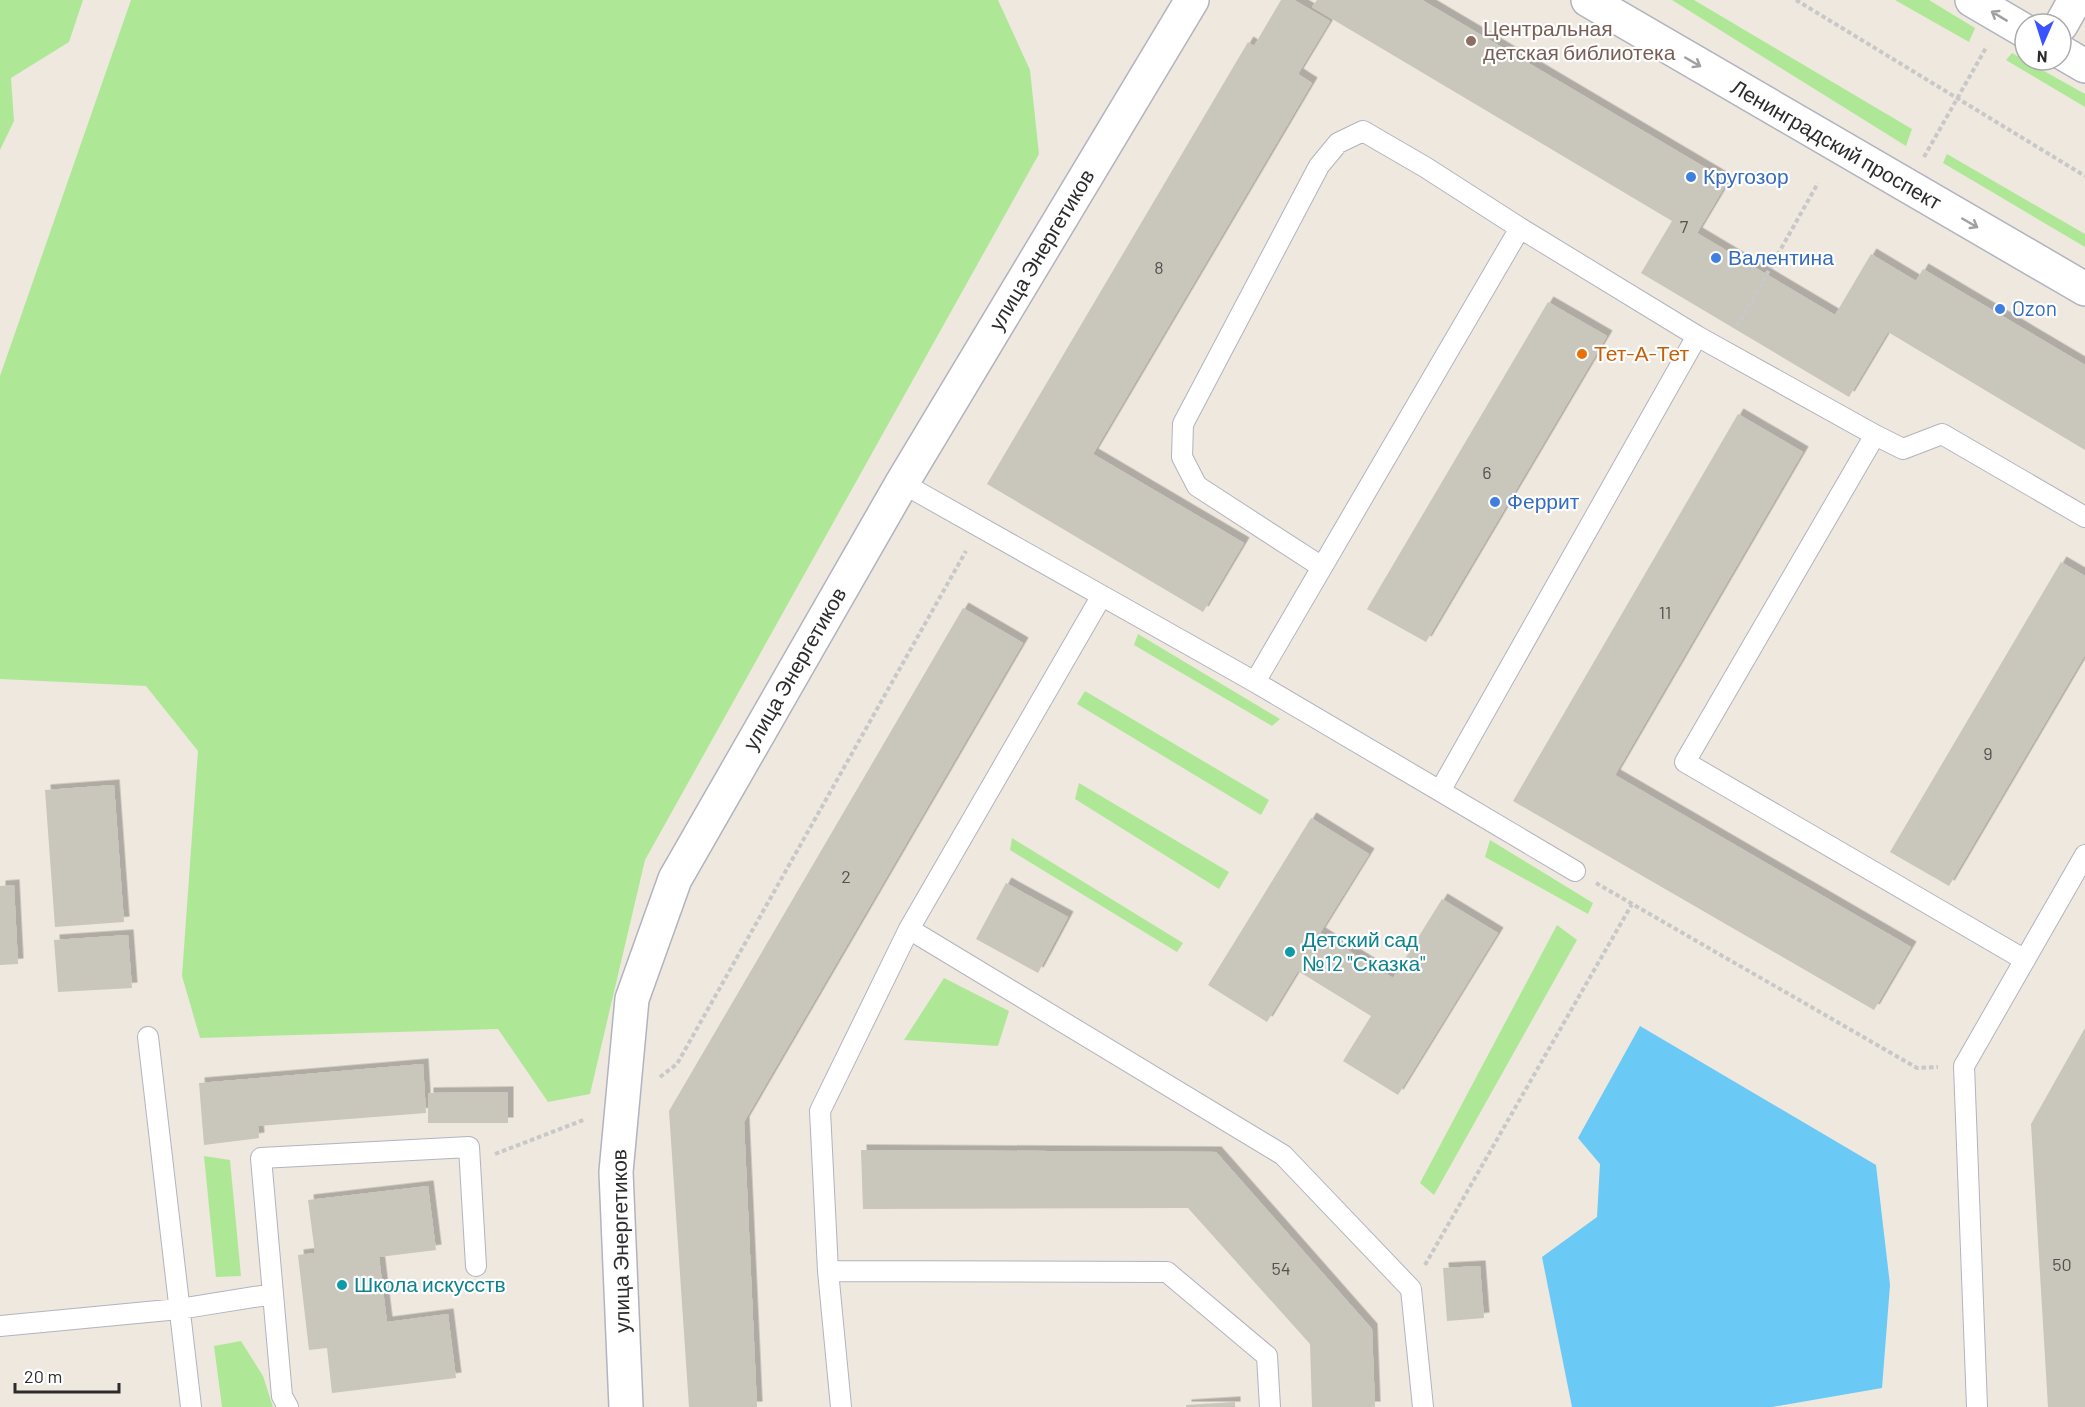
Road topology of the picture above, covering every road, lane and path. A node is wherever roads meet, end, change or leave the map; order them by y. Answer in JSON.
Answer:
{"nodes":[{"id":1,"x":1191,"y":0,"type":"edge"},
{"id":2,"x":1588,"y":0,"type":"edge"},
{"id":3,"x":1796,"y":0,"type":"edge"},
{"id":4,"x":1972,"y":0,"type":"edge"},
{"id":5,"x":2013,"y":24,"type":"edge"},
{"id":6,"x":2013,"y":26,"type":"edge"},
{"id":7,"x":1958,"y":99,"type":"junction"},
{"id":8,"x":2085,"y":176,"type":"edge"},
{"id":9,"x":1818,"y":183,"type":"dead end"},
{"id":10,"x":1907,"y":187,"type":"junction"},
{"id":11,"x":1520,"y":228,"type":"junction"},
{"id":12,"x":2085,"y":289,"type":"edge"},
{"id":13,"x":1696,"y":336,"type":"junction"},
{"id":14,"x":1723,"y":351,"type":"junction"},
{"id":15,"x":1875,"y":435,"type":"junction"},
{"id":16,"x":902,"y":483,"type":"junction"},
{"id":17,"x":2085,"y":517,"type":"edge"},
{"id":18,"x":980,"y":527,"type":"junction"},
{"id":19,"x":1322,"y":567,"type":"junction"},
{"id":20,"x":1101,"y":597,"type":"junction"},
{"id":21,"x":1255,"y":682,"type":"junction"},
{"id":22,"x":1440,"y":791,"type":"junction"},
{"id":23,"x":2085,"y":855,"type":"edge"},
{"id":24,"x":1575,"y":871,"type":"joint"},
{"id":25,"x":1632,"y":904,"type":"junction"},
{"id":26,"x":909,"y":929,"type":"junction"},
{"id":27,"x":2025,"y":960,"type":"junction"},
{"id":28,"x":148,"y":1037,"type":"dead end"},
{"id":29,"x":1964,"y":1066,"type":"junction"},
{"id":30,"x":622,"y":1105,"type":"junction"},
{"id":31,"x":471,"y":1163,"type":"junction"},
{"id":32,"x":476,"y":1266,"type":"dead end"},
{"id":33,"x":828,"y":1271,"type":"junction"},
{"id":34,"x":1411,"y":1289,"type":"junction"},
{"id":35,"x":273,"y":1294,"type":"junction"},
{"id":36,"x":179,"y":1309,"type":"junction"},
{"id":37,"x":0,"y":1326,"type":"edge"},
{"id":38,"x":191,"y":1407,"type":"edge"},
{"id":39,"x":288,"y":1407,"type":"edge"},
{"id":40,"x":626,"y":1407,"type":"edge"},
{"id":41,"x":841,"y":1407,"type":"edge"},
{"id":42,"x":1270,"y":1407,"type":"edge"},
{"id":43,"x":1423,"y":1407,"type":"edge"},
{"id":44,"x":1977,"y":1407,"type":"edge"}],
"edges":[{"from":1,"to":16,"type":"street","name":"улица Энергетиков"},
{"from":2,"to":10,"type":"street","name":"Ленинградский проспект","one_way":true},
{"from":3,"to":7,"type":"path"},
{"from":5,"to":4,"type":"street","one_way":true},
{"from":6,"to":7,"type":"path"},
{"from":7,"to":8,"type":"path"},
{"from":7,"to":10,"type":"path"},
{"from":9,"to":14,"type":"path"},
{"from":10,"to":12,"type":"street","name":"Ленинградский проспект","one_way":true},
{"from":11,"to":13,"type":"lane"},
{"from":11,"to":19,"type":"lane"},
{"from":11,"to":19,"type":"lane"},
{"from":13,"to":14,"type":"lane"},
{"from":13,"to":22,"type":"lane"},
{"from":14,"to":15,"type":"lane"},
{"from":15,"to":17,"type":"lane"},
{"from":15,"to":27,"type":"lane"},
{"from":16,"to":18,"type":"lane"},
{"from":16,"to":30,"type":"street","name":"улица Энергетиков"},
{"from":18,"to":20,"type":"lane"},
{"from":18,"to":30,"type":"path"},
{"from":19,"to":21,"type":"lane"},
{"from":20,"to":21,"type":"lane"},
{"from":20,"to":26,"type":"lane"},
{"from":21,"to":22,"type":"lane"},
{"from":22,"to":24,"type":"lane"},
{"from":23,"to":27,"type":"lane"},
{"from":24,"to":25,"type":"path"},
{"from":25,"to":29,"type":"path"},
{"from":25,"to":34,"type":"path"},
{"from":26,"to":33,"type":"lane"},
{"from":26,"to":34,"type":"lane"},
{"from":27,"to":29,"type":"lane"},
{"from":28,"to":36,"type":"lane"},
{"from":29,"to":44,"type":"lane"},
{"from":30,"to":31,"type":"path"},
{"from":30,"to":40,"type":"street","name":"улица Энергетиков"},
{"from":31,"to":32,"type":"lane"},
{"from":31,"to":35,"type":"lane"},
{"from":33,"to":41,"type":"lane"},
{"from":33,"to":42,"type":"lane"},
{"from":34,"to":43,"type":"lane"},
{"from":35,"to":36,"type":"lane"},
{"from":35,"to":39,"type":"lane"},
{"from":36,"to":37,"type":"lane"},
{"from":36,"to":38,"type":"lane"}]}
